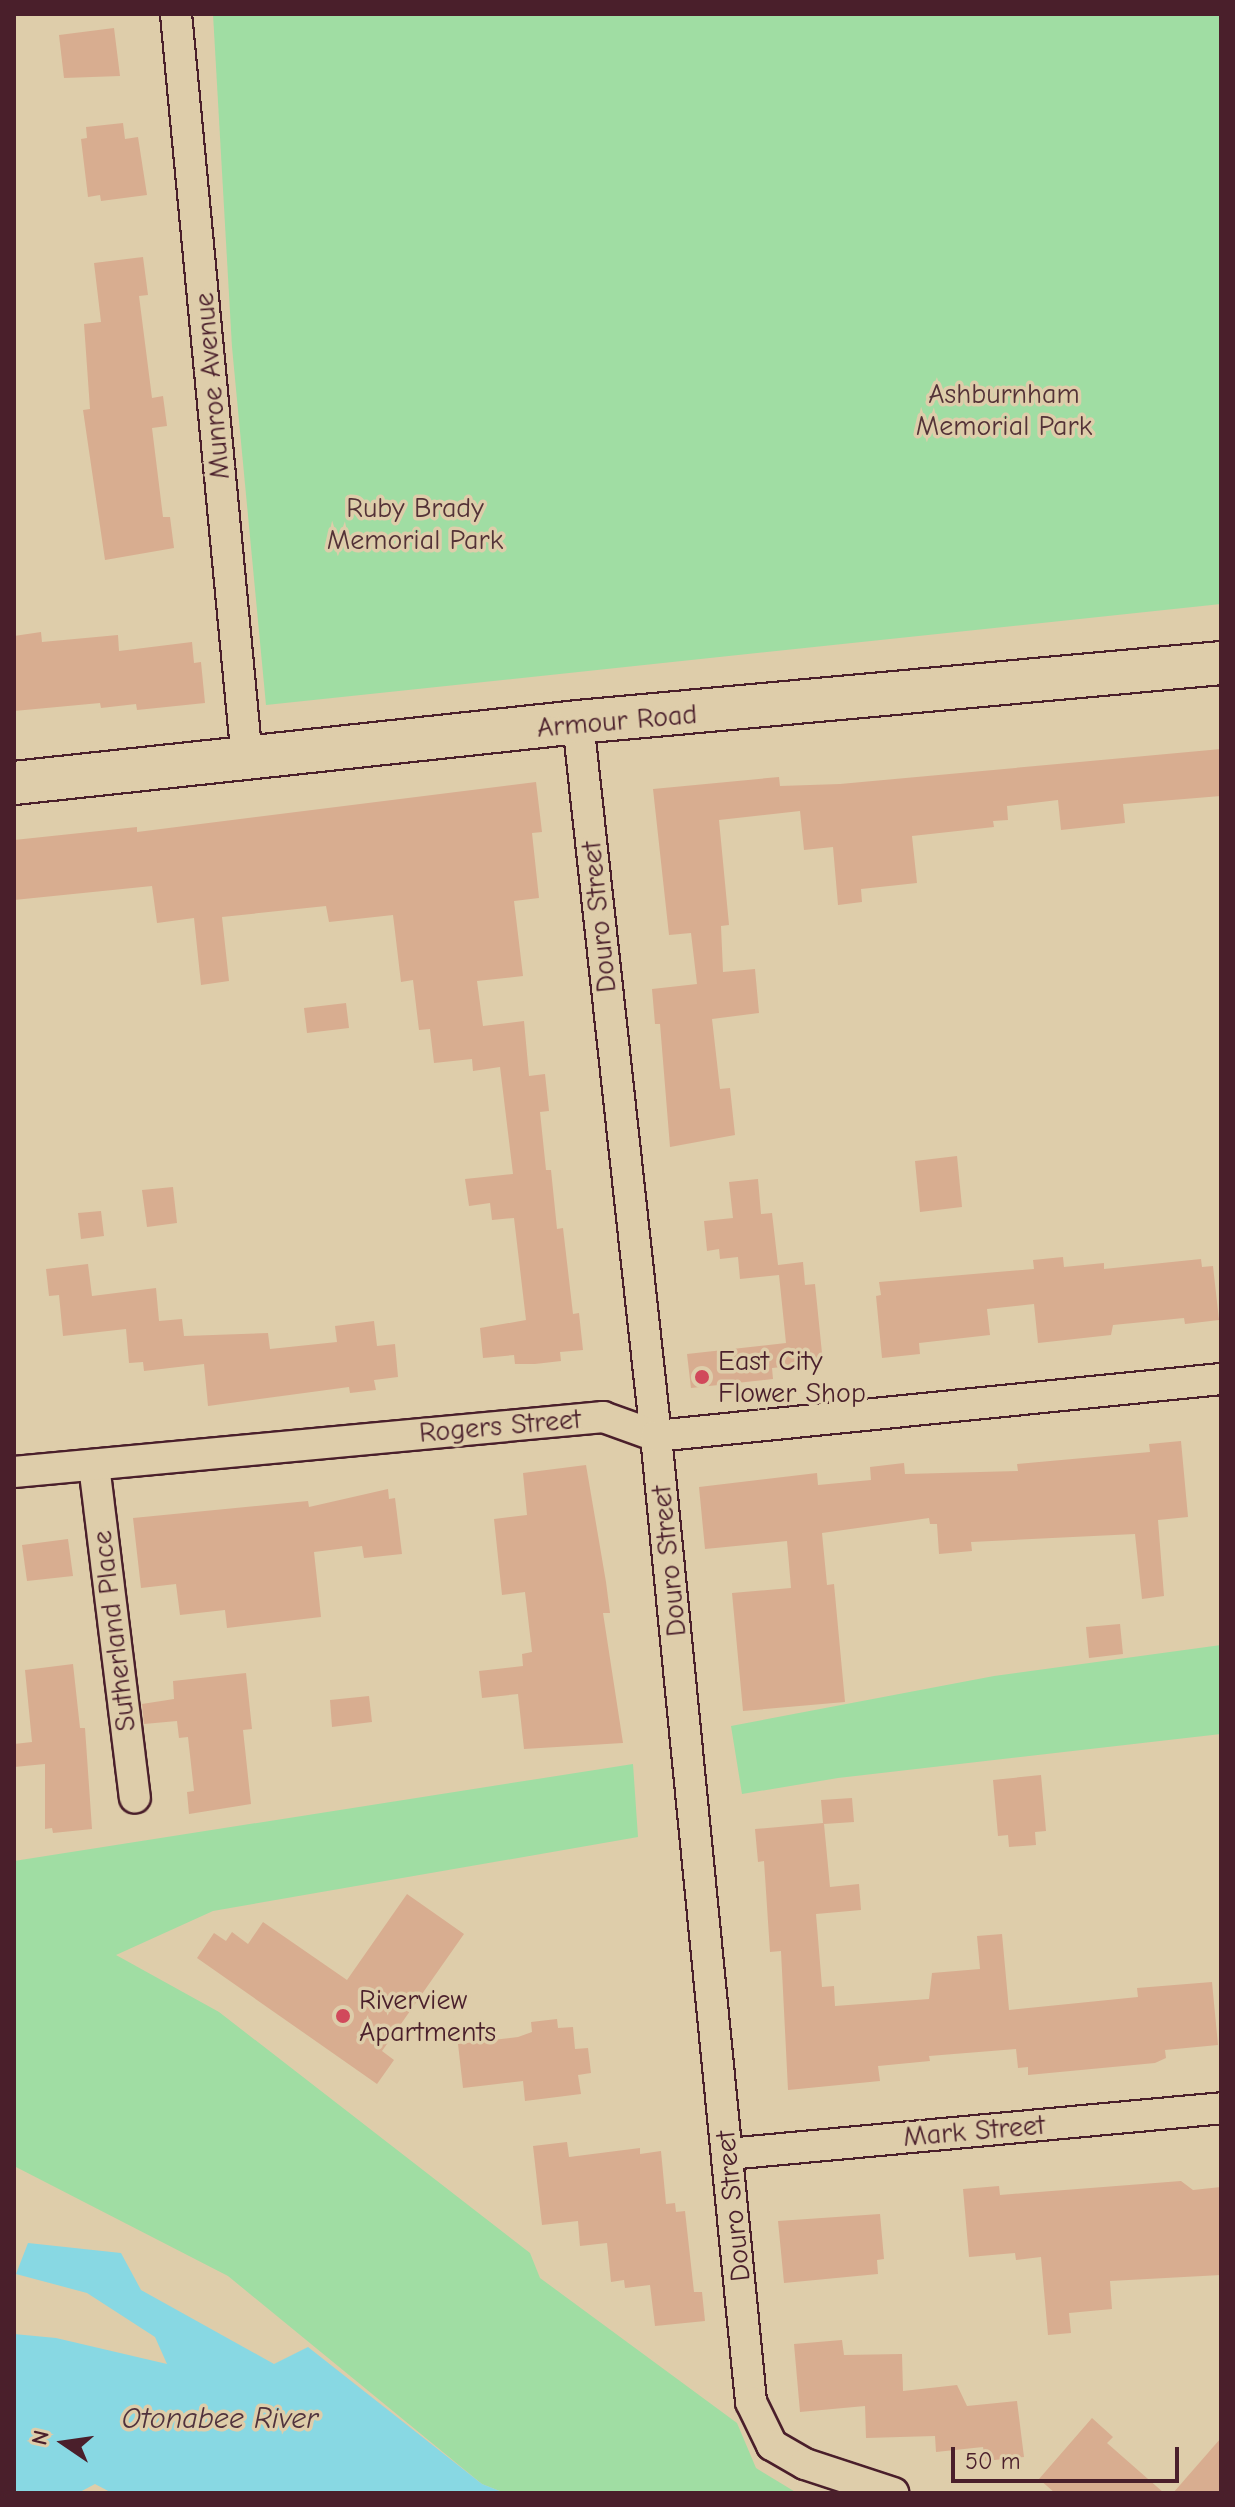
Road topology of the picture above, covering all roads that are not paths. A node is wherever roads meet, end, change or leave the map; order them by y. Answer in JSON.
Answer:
{"nodes":[{"id":1,"x":176,"y":14,"type":"edge"},
{"id":2,"x":1221,"y":663,"type":"edge"},
{"id":3,"x":578,"y":722,"type":"junction"},
{"id":4,"x":247,"y":759,"type":"junction"},
{"id":5,"x":14,"y":783,"type":"edge"},
{"id":6,"x":1221,"y":1379,"type":"edge"},
{"id":7,"x":656,"y":1436,"type":"junction"},
{"id":8,"x":94,"y":1465,"type":"junction"},
{"id":9,"x":14,"y":1472,"type":"edge"},
{"id":10,"x":135,"y":1797,"type":"dead end"},
{"id":11,"x":1221,"y":2108,"type":"edge"},
{"id":12,"x":728,"y":2154,"type":"junction"},
{"id":13,"x":893,"y":2493,"type":"edge"}],
"edges":[{"from":1,"to":4,"type":"street","name":"Munroe Avenue"},
{"from":2,"to":3,"type":"main road","name":"Armour Road"},
{"from":3,"to":4,"type":"main road","name":"Armour Road"},
{"from":3,"to":7,"type":"street","name":"Douro Street"},
{"from":4,"to":5,"type":"main road","name":"Armour Road"},
{"from":6,"to":7,"type":"street","name":"Rogers Street"},
{"from":7,"to":8,"type":"street","name":"Rogers Street"},
{"from":7,"to":12,"type":"street","name":"Douro Street"},
{"from":8,"to":9,"type":"street","name":"Rogers Street"},
{"from":8,"to":10,"type":"street","name":"Sutherland Place"},
{"from":11,"to":12,"type":"street","name":"Mark Street"},
{"from":12,"to":13,"type":"street","name":"Douro Street"}]}
